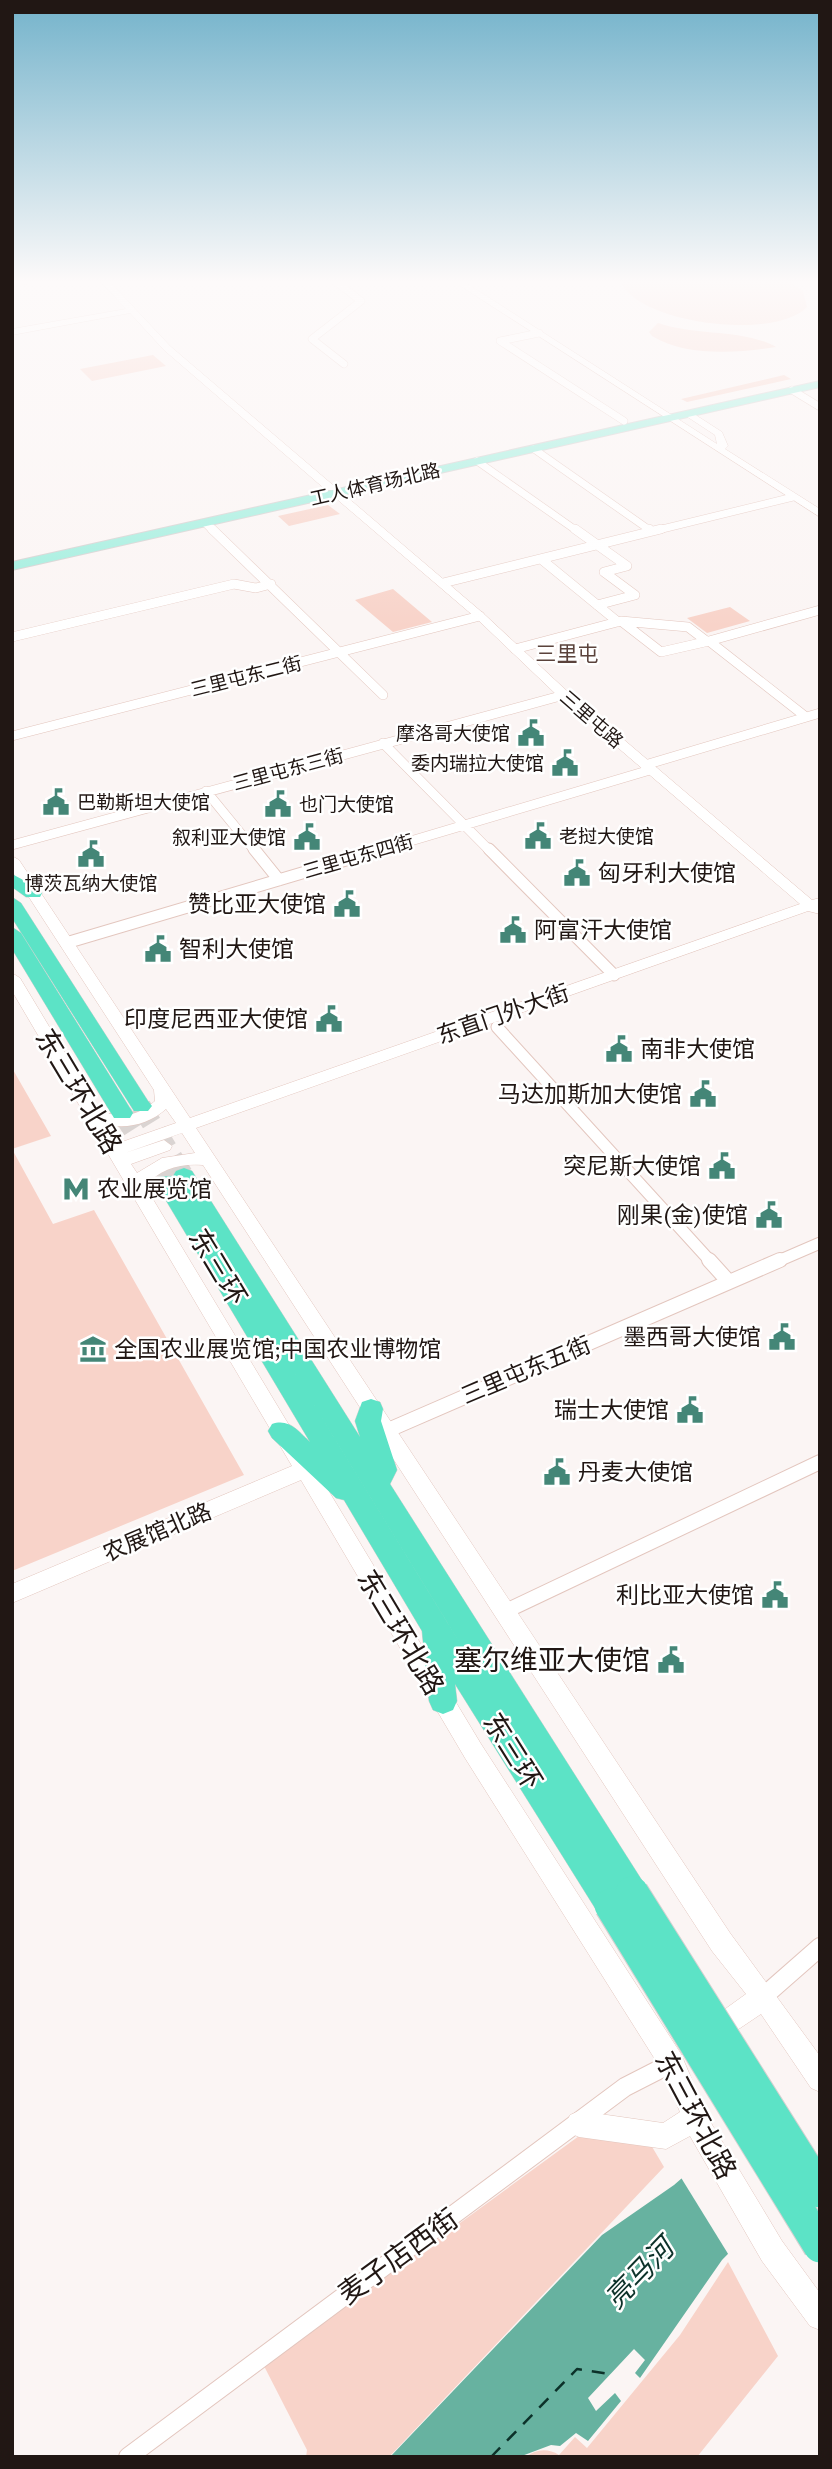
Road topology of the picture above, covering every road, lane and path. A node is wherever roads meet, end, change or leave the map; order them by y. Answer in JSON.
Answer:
{"nodes":[{"id":1,"x":223,"y":396,"type":"edge"},
{"id":2,"x":586,"y":396,"type":"edge"},
{"id":3,"x":646,"y":396,"type":"edge"},
{"id":4,"x":648,"y":396,"type":"edge"},
{"id":5,"x":747,"y":396,"type":"edge"},
{"id":6,"x":762,"y":396,"type":"edge"},
{"id":7,"x":802,"y":396,"type":"edge"},
{"id":8,"x":820,"y":407,"type":"edge"},
{"id":9,"x":676,"y":414,"type":"junction"},
{"id":10,"x":624,"y":421,"type":"junction"},
{"id":11,"x":534,"y":449,"type":"junction"},
{"id":12,"x":477,"y":461,"type":"junction"},
{"id":13,"x":333,"y":490,"type":"junction"},
{"id":14,"x":793,"y":497,"type":"junction"},
{"id":15,"x":820,"y":507,"type":"edge"},
{"id":16,"x":820,"y":514,"type":"edge"},
{"id":17,"x":205,"y":523,"type":"junction"},
{"id":18,"x":652,"y":531,"type":"junction"},
{"id":19,"x":596,"y":545,"type":"junction"},
{"id":20,"x":12,"y":559,"type":"edge"},
{"id":21,"x":541,"y":559,"type":"junction"},
{"id":22,"x":12,"y":566,"type":"edge"},
{"id":23,"x":443,"y":583,"type":"junction"},
{"id":24,"x":271,"y":584,"type":"junction"},
{"id":25,"x":597,"y":605,"type":"junction"},
{"id":26,"x":818,"y":612,"type":"edge"},
{"id":27,"x":480,"y":616,"type":"junction"},
{"id":28,"x":619,"y":621,"type":"junction"},
{"id":29,"x":12,"y":638,"type":"edge"},
{"id":30,"x":707,"y":641,"type":"junction"},
{"id":31,"x":514,"y":649,"type":"junction"},
{"id":32,"x":340,"y":652,"type":"junction"},
{"id":33,"x":383,"y":695,"type":"dead end"},
{"id":34,"x":564,"y":695,"type":"junction"},
{"id":35,"x":820,"y":713,"type":"edge"},
{"id":36,"x":806,"y":717,"type":"junction"},
{"id":37,"x":12,"y":736,"type":"edge"},
{"id":38,"x":383,"y":743,"type":"junction"},
{"id":39,"x":647,"y":767,"type":"junction"},
{"id":40,"x":206,"y":791,"type":"junction"},
{"id":41,"x":464,"y":825,"type":"junction"},
{"id":42,"x":12,"y":845,"type":"edge"},
{"id":43,"x":12,"y":860,"type":"edge"},
{"id":44,"x":12,"y":879,"type":"edge"},
{"id":45,"x":279,"y":880,"type":"junction"},
{"id":46,"x":33,"y":893,"type":"junction"},
{"id":47,"x":12,"y":903,"type":"edge"},
{"id":48,"x":817,"y":910,"type":"edge"},
{"id":49,"x":12,"y":933,"type":"edge"},
{"id":50,"x":65,"y":943,"type":"junction"},
{"id":51,"x":614,"y":975,"type":"junction"},
{"id":52,"x":12,"y":978,"type":"edge"},
{"id":53,"x":497,"y":1027,"type":"junction"},
{"id":54,"x":162,"y":1089,"type":"junction"},
{"id":55,"x":91,"y":1111,"type":"junction"},
{"id":56,"x":189,"y":1131,"type":"junction"},
{"id":57,"x":118,"y":1156,"type":"junction"},
{"id":58,"x":208,"y":1160,"type":"junction"},
{"id":59,"x":175,"y":1179,"type":"tunnel mouth"},
{"id":60,"x":135,"y":1186,"type":"junction"},
{"id":61,"x":820,"y":1243,"type":"edge"},
{"id":62,"x":729,"y":1282,"type":"junction"},
{"id":63,"x":371,"y":1409,"type":"junction"},
{"id":64,"x":281,"y":1431,"type":"junction"},
{"id":65,"x":386,"y":1431,"type":"junction"},
{"id":66,"x":820,"y":1462,"type":"edge"},
{"id":67,"x":303,"y":1470,"type":"junction"},
{"id":68,"x":372,"y":1496,"type":"junction"},
{"id":69,"x":12,"y":1594,"type":"edge"},
{"id":70,"x":504,"y":1612,"type":"junction"},
{"id":71,"x":434,"y":1626,"type":"junction"},
{"id":72,"x":443,"y":1701,"type":"junction"},
{"id":73,"x":622,"y":1899,"type":"junction"},
{"id":74,"x":820,"y":1947,"type":"edge"},
{"id":75,"x":763,"y":1997,"type":"junction"},
{"id":76,"x":672,"y":2063,"type":"junction"},
{"id":77,"x":820,"y":2079,"type":"edge"},
{"id":78,"x":697,"y":2122,"type":"junction"},
{"id":79,"x":579,"y":2123,"type":"junction"},
{"id":80,"x":820,"y":2191,"type":"edge"},
{"id":81,"x":820,"y":2246,"type":"edge"},
{"id":82,"x":820,"y":2316,"type":"edge"},
{"id":83,"x":128,"y":2457,"type":"edge"}],
"edges":[{"from":1,"to":13,"type":"street","name":"三里屯路"},
{"from":2,"to":10,"type":"street"},
{"from":3,"to":9,"type":"street"},
{"from":4,"to":9,"type":"street"},
{"from":5,"to":9,"type":"main road","name":"工人体育场北路"},
{"from":6,"to":9,"type":"main road","name":"工人体育场北路"},
{"from":7,"to":8,"type":"street"},
{"from":9,"to":10,"type":"main road","name":"工人体育场北路"},
{"from":9,"to":11,"type":"main road","name":"工人体育场北路"},
{"from":9,"to":14,"type":"street"},
{"from":9,"to":15,"type":"street"},
{"from":10,"to":13,"type":"main road","name":"工人体育场北路"},
{"from":11,"to":12,"type":"main road","name":"工人体育场北路"},
{"from":11,"to":18,"type":"street"},
{"from":12,"to":13,"type":"main road","name":"工人体育场北路"},
{"from":12,"to":19,"type":"street"},
{"from":13,"to":17,"type":"main road","name":"工人体育场北路"},
{"from":13,"to":20,"type":"main road","name":"工人体育场北路"},
{"from":13,"to":23,"type":"street","name":"三里屯路"},
{"from":14,"to":16,"type":"street"},
{"from":14,"to":18,"type":"street"},
{"from":17,"to":22,"type":"main road","name":"工人体育场北路"},
{"from":17,"to":24,"type":"street"},
{"from":18,"to":19,"type":"street"},
{"from":19,"to":21,"type":"street"},
{"from":19,"to":25,"type":"street"},
{"from":21,"to":23,"type":"street"},
{"from":21,"to":25,"type":"street"},
{"from":23,"to":27,"type":"street","name":"三里屯路"},
{"from":24,"to":29,"type":"street"},
{"from":24,"to":32,"type":"street"},
{"from":25,"to":28,"type":"street"},
{"from":26,"to":30,"type":"street"},
{"from":27,"to":31,"type":"street","name":"三里屯路"},
{"from":27,"to":32,"type":"street","name":"三里屯东二街"},
{"from":28,"to":30,"type":"street"},
{"from":28,"to":30,"type":"street"},
{"from":28,"to":31,"type":"street"},
{"from":30,"to":36,"type":"street"},
{"from":31,"to":34,"type":"street","name":"三里屯路"},
{"from":32,"to":33,"type":"street"},
{"from":32,"to":37,"type":"street","name":"三里屯东二街"},
{"from":34,"to":38,"type":"street","name":"三里屯东三街"},
{"from":34,"to":39,"type":"street","name":"三里屯路"},
{"from":35,"to":36,"type":"street","name":"三里屯东四街"},
{"from":36,"to":39,"type":"street","name":"三里屯东四街"},
{"from":38,"to":40,"type":"street","name":"三里屯东三街"},
{"from":38,"to":41,"type":"street"},
{"from":39,"to":41,"type":"street","name":"三里屯东四街"},
{"from":39,"to":48,"type":"street","name":"三里屯路"},
{"from":40,"to":42,"type":"street","name":"三里屯东三街"},
{"from":40,"to":45,"type":"street"},
{"from":41,"to":45,"type":"street","name":"三里屯东四街"},
{"from":41,"to":51,"type":"street"},
{"from":43,"to":46,"type":"street"},
{"from":44,"to":46,"type":"highway"},
{"from":45,"to":50,"type":"street","name":"三里屯东四街"},
{"from":46,"to":50,"type":"street"},
{"from":47,"to":49,"type":"highway"},
{"from":48,"to":51,"type":"street","name":"东直门外大街"},
{"from":48,"to":53,"type":"street","name":"东直门外大街"},
{"from":50,"to":54,"type":"street"},
{"from":51,"to":56,"type":"street","name":"东直门外大街"},
{"from":52,"to":55,"type":"street","name":"东三环北路"},
{"from":53,"to":56,"type":"street","name":"东直门外大街"},
{"from":53,"to":62,"type":"street"},
{"from":54,"to":55,"type":"street"},
{"from":54,"to":56,"type":"street"},
{"from":55,"to":57,"type":"street","name":"东三环北路"},
{"from":56,"to":57,"type":"street"},
{"from":56,"to":58,"type":"street"},
{"from":57,"to":60,"type":"street","name":"东三环北路"},
{"from":58,"to":60,"type":"street"},
{"from":58,"to":63,"type":"street"},
{"from":59,"to":68,"type":"highway","name":"东三环"},
{"from":60,"to":64,"type":"street","name":"东三环北路"},
{"from":61,"to":62,"type":"street","name":"三里屯东五街"},
{"from":62,"to":65,"type":"street","name":"三里屯东五街"},
{"from":63,"to":65,"type":"street"},
{"from":63,"to":68,"type":"highway"},
{"from":64,"to":67,"type":"street","name":"东三环北路"},
{"from":64,"to":68,"type":"highway"},
{"from":65,"to":70,"type":"street"},
{"from":66,"to":70,"type":"street"},
{"from":67,"to":69,"type":"street","name":"农展馆北路"},
{"from":67,"to":72,"type":"street","name":"东三环北路"},
{"from":68,"to":71,"type":"highway","name":"东三环"},
{"from":68,"to":73,"type":"highway","name":"东三环"},
{"from":70,"to":75,"type":"street"},
{"from":71,"to":72,"type":"highway"},
{"from":71,"to":73,"type":"highway","name":"东三环"},
{"from":72,"to":76,"type":"street","name":"东三环北路"},
{"from":73,"to":80,"type":"highway","name":"东三环","bridge":true},
{"from":73,"to":81,"type":"highway","name":"东三环","bridge":true},
{"from":74,"to":75,"type":"street"},
{"from":75,"to":76,"type":"street"},
{"from":75,"to":77,"type":"street"},
{"from":76,"to":78,"type":"street","name":"东三环北路"},
{"from":76,"to":79,"type":"street","name":"麦子店西街"},
{"from":78,"to":79,"type":"street"},
{"from":78,"to":82,"type":"street","name":"东三环北路"},
{"from":79,"to":83,"type":"street","name":"麦子店西街"}]}
